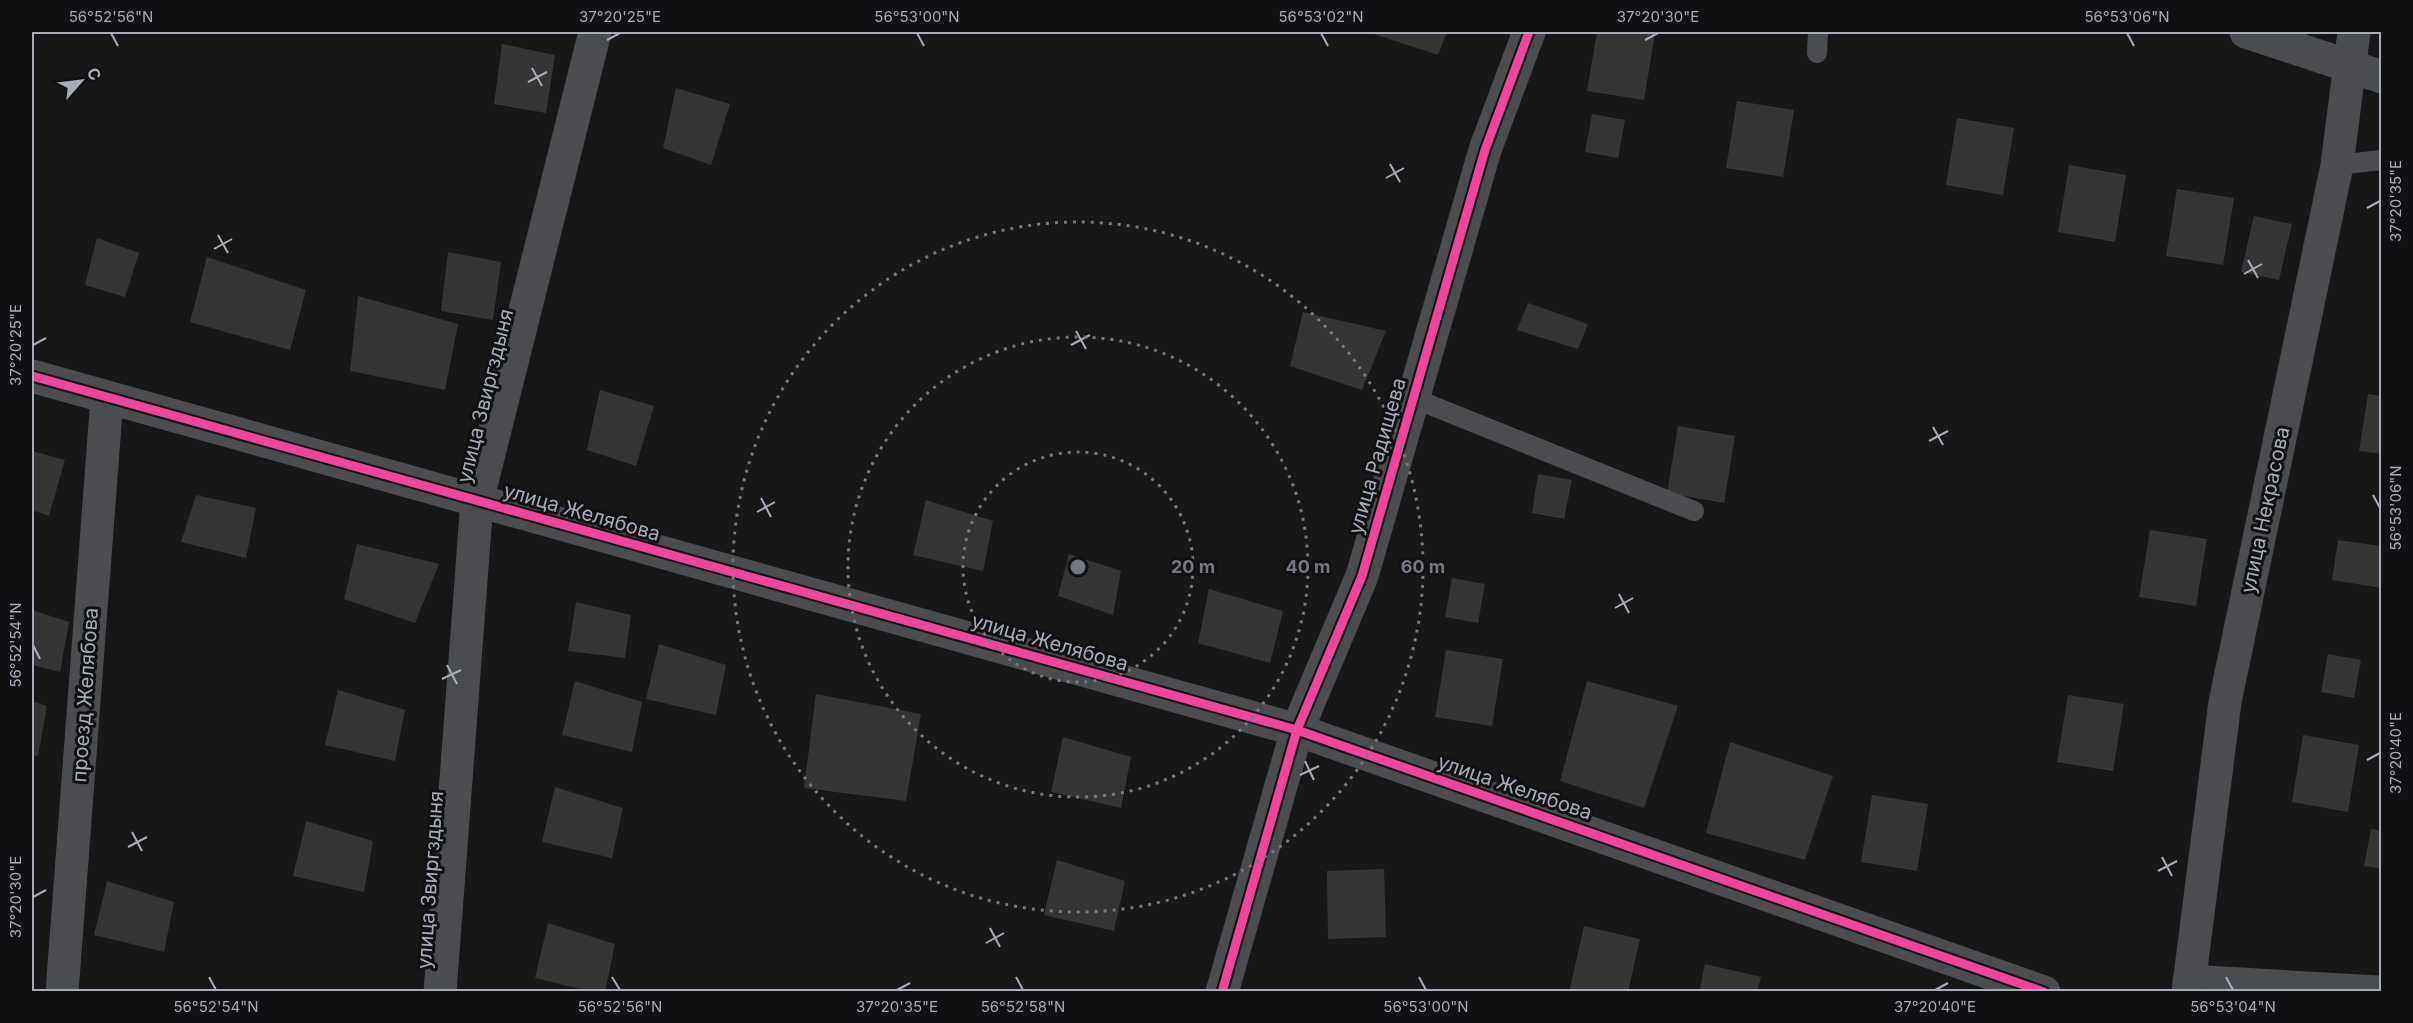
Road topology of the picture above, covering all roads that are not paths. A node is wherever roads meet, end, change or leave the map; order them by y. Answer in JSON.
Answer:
{"nodes":[{"id":1,"x":595,"y":32,"type":"edge"},
{"id":2,"x":1529,"y":32,"type":"edge"},
{"id":3,"x":1818,"y":32,"type":"edge"},
{"id":4,"x":2246,"y":32,"type":"edge"},
{"id":5,"x":2354,"y":32,"type":"edge"},
{"id":6,"x":1817,"y":53,"type":"dead end"},
{"id":7,"x":2350,"y":65,"type":"junction"},
{"id":8,"x":2382,"y":78,"type":"edge"},
{"id":9,"x":2382,"y":160,"type":"edge"},
{"id":10,"x":2337,"y":165,"type":"junction"},
{"id":11,"x":32,"y":376,"type":"edge"},
{"id":12,"x":107,"y":398,"type":"junction"},
{"id":13,"x":1413,"y":398,"type":"junction"},
{"id":14,"x":477,"y":501,"type":"junction"},
{"id":15,"x":1694,"y":511,"type":"dead end"},
{"id":16,"x":1297,"y":730,"type":"junction"},
{"id":17,"x":2188,"y":986,"type":"edge"},
{"id":18,"x":62,"y":992,"type":"edge"},
{"id":19,"x":440,"y":992,"type":"edge"},
{"id":20,"x":1222,"y":992,"type":"edge"},
{"id":21,"x":2043,"y":992,"type":"edge"},
{"id":22,"x":2377,"y":992,"type":"edge"}],
"edges":[{"from":1,"to":14,"type":"street","name":"улица Звиргздыня"},
{"from":2,"to":13,"type":"street","name":"улица Радищева"},
{"from":3,"to":6,"type":"lane"},
{"from":4,"to":7,"type":"street"},
{"from":5,"to":7,"type":"street","name":"улица Некрасова"},
{"from":7,"to":8,"type":"street"},
{"from":7,"to":10,"type":"street","name":"улица Некрасова"},
{"from":9,"to":10,"type":"lane"},
{"from":10,"to":17,"type":"street","name":"улица Некрасова"},
{"from":11,"to":12,"type":"street","name":"улица Желябова"},
{"from":12,"to":14,"type":"street","name":"улица Желябова"},
{"from":12,"to":18,"type":"street","name":"проезд Желябова"},
{"from":13,"to":15,"type":"lane"},
{"from":13,"to":16,"type":"street","name":"улица Радищева"},
{"from":14,"to":16,"type":"street","name":"улица Желябова"},
{"from":14,"to":19,"type":"street","name":"улица Звиргздыня"},
{"from":16,"to":20,"type":"street","name":"улица Радищева"},
{"from":16,"to":21,"type":"street","name":"улица Желябова"},
{"from":17,"to":22,"type":"street"}]}
